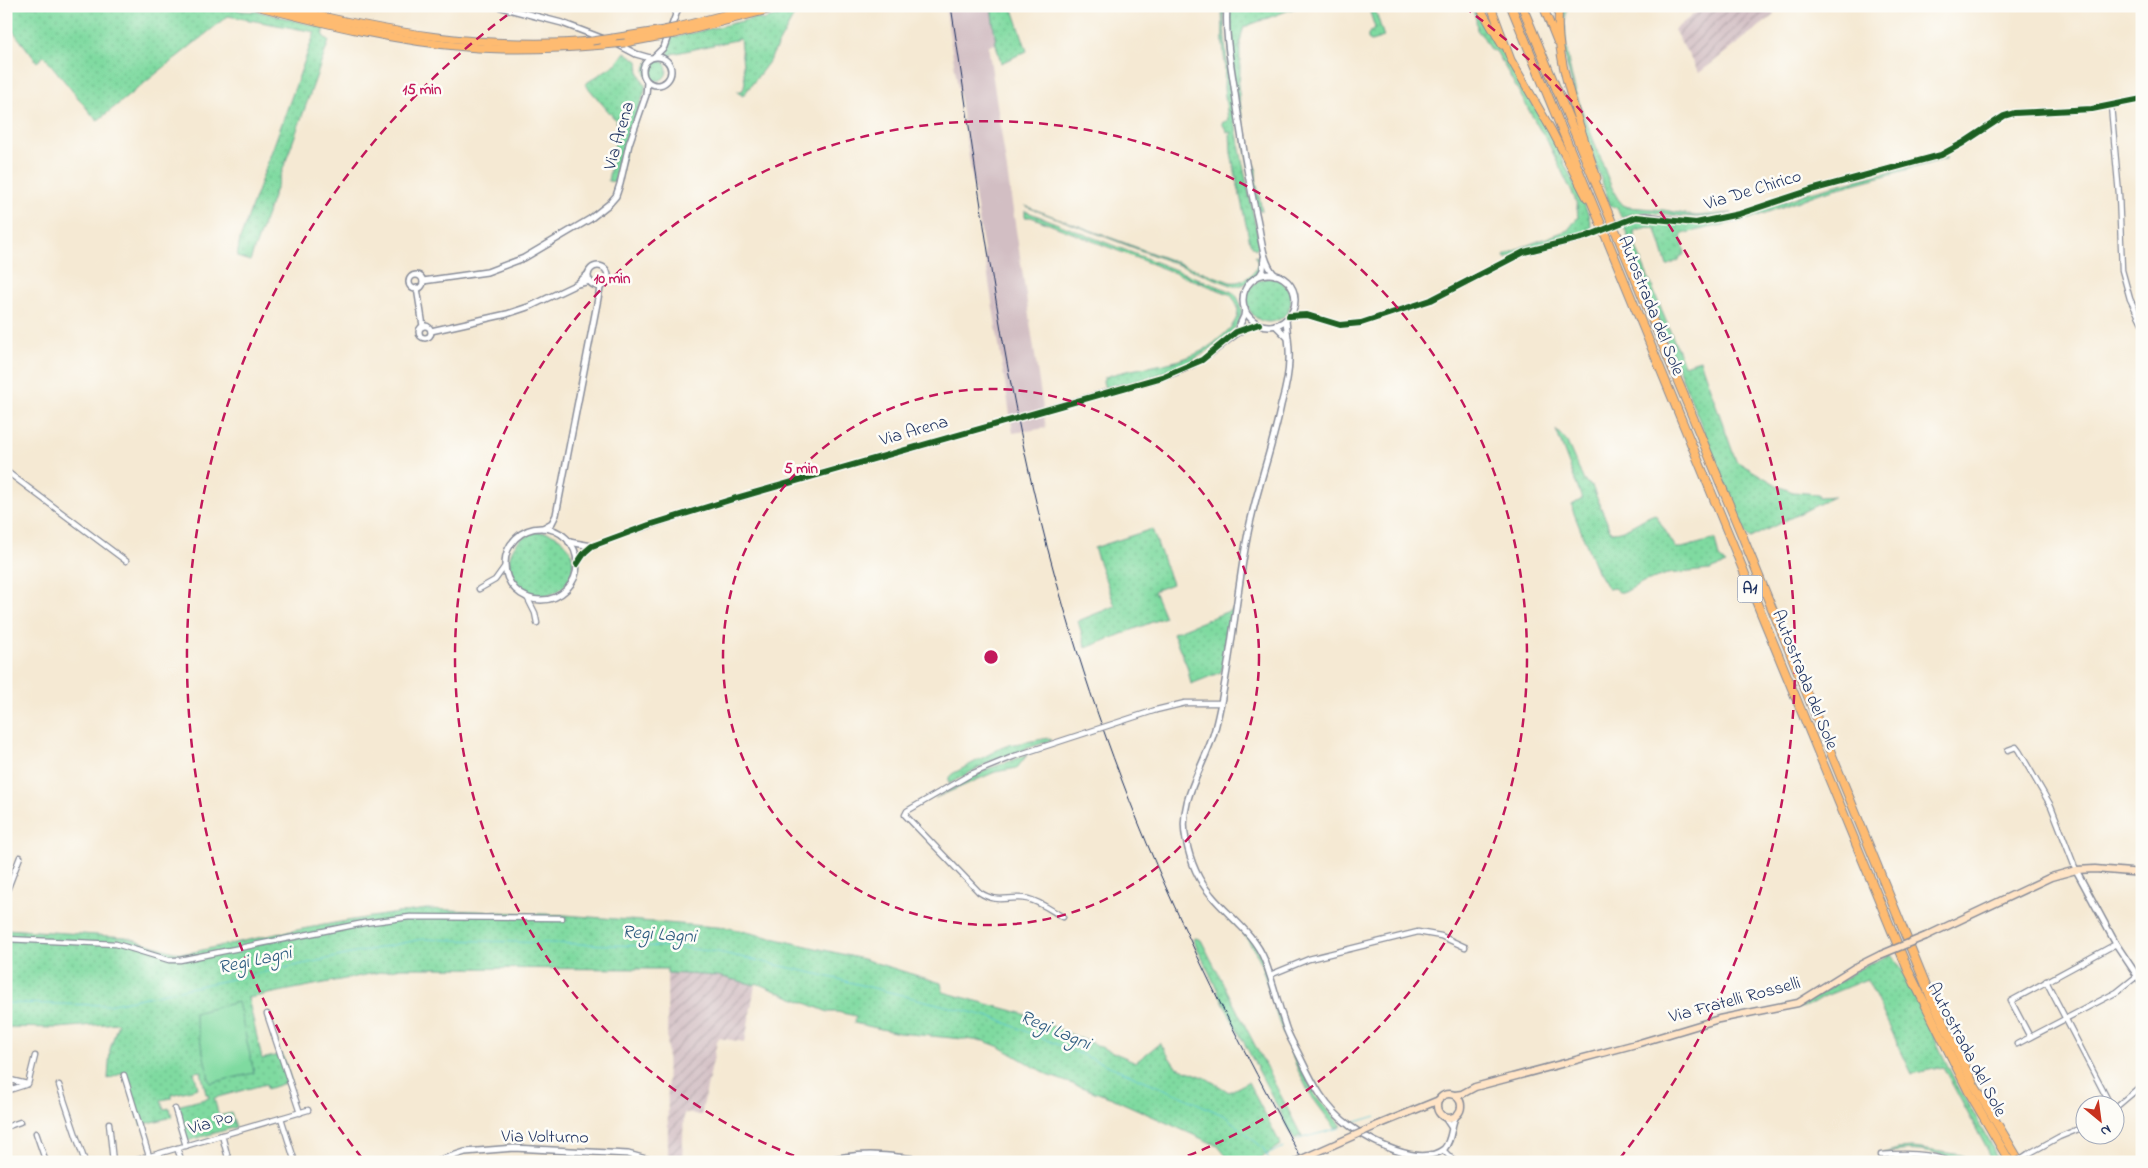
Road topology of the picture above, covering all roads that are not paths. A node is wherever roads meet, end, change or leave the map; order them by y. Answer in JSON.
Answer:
{"nodes":[{"id":1,"x":256,"y":6,"type":"edge"},
{"id":2,"x":280,"y":6,"type":"edge"},
{"id":3,"x":497,"y":6,"type":"edge"},
{"id":4,"x":679,"y":6,"type":"edge"},
{"id":5,"x":756,"y":6,"type":"edge"},
{"id":6,"x":783,"y":6,"type":"edge"},
{"id":7,"x":1227,"y":6,"type":"edge"},
{"id":8,"x":1479,"y":6,"type":"edge"},
{"id":9,"x":1491,"y":6,"type":"edge"},
{"id":10,"x":1511,"y":6,"type":"edge"},
{"id":11,"x":1522,"y":6,"type":"edge"},
{"id":12,"x":1542,"y":6,"type":"edge"},
{"id":13,"x":1560,"y":6,"type":"edge"},
{"id":14,"x":677,"y":30,"type":"junction"},
{"id":15,"x":663,"y":33,"type":"junction"},
{"id":16,"x":664,"y":47,"type":"junction"},
{"id":17,"x":1560,"y":50,"type":"junction"},
{"id":18,"x":636,"y":54,"type":"junction"},
{"id":19,"x":653,"y":57,"type":"junction"},
{"id":20,"x":1511,"y":60,"type":"junction"},
{"id":21,"x":667,"y":61,"type":"junction"},
{"id":22,"x":642,"y":68,"type":"junction"},
{"id":23,"x":647,"y":82,"type":"junction"},
{"id":24,"x":656,"y":85,"type":"junction"},
{"id":25,"x":646,"y":96,"type":"junction"},
{"id":26,"x":2142,"y":99,"type":"edge"},
{"id":27,"x":2111,"y":106,"type":"junction"},
{"id":28,"x":1607,"y":212,"type":"junction"},
{"id":29,"x":1600,"y":224,"type":"junction"},
{"id":30,"x":1264,"y":250,"type":"junction"},
{"id":31,"x":589,"y":272,"type":"junction"},
{"id":32,"x":1275,"y":275,"type":"junction"},
{"id":33,"x":1258,"y":277,"type":"junction"},
{"id":34,"x":423,"y":281,"type":"junction"},
{"id":35,"x":591,"y":283,"type":"junction"},
{"id":36,"x":576,"y":284,"type":"junction"},
{"id":37,"x":603,"y":284,"type":"junction"},
{"id":38,"x":417,"y":288,"type":"junction"},
{"id":39,"x":1295,"y":303,"type":"junction"},
{"id":40,"x":596,"y":306,"type":"junction"},
{"id":41,"x":1245,"y":308,"type":"junction"},
{"id":42,"x":1307,"y":315,"type":"junction"},
{"id":43,"x":1288,"y":318,"type":"junction"},
{"id":44,"x":2142,"y":323,"type":"edge"},
{"id":45,"x":1259,"y":324,"type":"junction"},
{"id":46,"x":1275,"y":325,"type":"junction"},
{"id":47,"x":423,"y":326,"type":"junction"},
{"id":48,"x":431,"y":331,"type":"junction"},
{"id":49,"x":1236,"y":332,"type":"junction"},
{"id":50,"x":1288,"y":338,"type":"junction"},
{"id":51,"x":6,"y":471,"type":"edge"},
{"id":52,"x":556,"y":515,"type":"junction"},
{"id":53,"x":543,"y":528,"type":"junction"},
{"id":54,"x":559,"y":533,"type":"junction"},
{"id":55,"x":570,"y":542,"type":"junction"},
{"id":56,"x":592,"y":546,"type":"junction"},
{"id":57,"x":126,"y":561,"type":"dead end"},
{"id":58,"x":576,"y":564,"type":"junction"},
{"id":59,"x":505,"y":566,"type":"junction"},
{"id":60,"x":479,"y":589,"type":"dead end"},
{"id":61,"x":527,"y":597,"type":"junction"},
{"id":62,"x":537,"y":623,"type":"dead end"},
{"id":63,"x":1220,"y":703,"type":"junction"},
{"id":64,"x":2008,"y":750,"type":"dead end"},
{"id":65,"x":20,"y":857,"type":"dead end"},
{"id":66,"x":2076,"y":870,"type":"junction"},
{"id":67,"x":2142,"y":873,"type":"edge"},
{"id":68,"x":6,"y":893,"type":"edge"},
{"id":69,"x":562,"y":918,"type":"dead end"},
{"id":70,"x":1063,"y":918,"type":"dead end"},
{"id":71,"x":6,"y":939,"type":"edge"},
{"id":72,"x":2116,"y":944,"type":"junction"},
{"id":73,"x":1465,"y":947,"type":"dead end"},
{"id":74,"x":1270,"y":975,"type":"junction"},
{"id":75,"x":2137,"y":976,"type":"junction"},
{"id":76,"x":2046,"y":981,"type":"junction"},
{"id":77,"x":2142,"y":983,"type":"edge"},
{"id":78,"x":267,"y":1014,"type":"dead end"},
{"id":79,"x":2065,"y":1019,"type":"junction"},
{"id":80,"x":2030,"y":1037,"type":"junction"},
{"id":81,"x":2017,"y":1044,"type":"dead end"},
{"id":82,"x":35,"y":1056,"type":"dead end"},
{"id":83,"x":124,"y":1075,"type":"dead end"},
{"id":84,"x":6,"y":1080,"type":"edge"},
{"id":85,"x":28,"y":1084,"type":"junction"},
{"id":86,"x":59,"y":1085,"type":"dead end"},
{"id":87,"x":2142,"y":1085,"type":"edge"},
{"id":88,"x":6,"y":1091,"type":"edge"},
{"id":89,"x":1465,"y":1092,"type":"junction"},
{"id":90,"x":1455,"y":1095,"type":"junction"},
{"id":91,"x":2106,"y":1096,"type":"edge"},
{"id":92,"x":2126,"y":1099,"type":"edge"},
{"id":93,"x":1439,"y":1100,"type":"junction"},
{"id":94,"x":1460,"y":1101,"type":"junction"},
{"id":95,"x":1428,"y":1106,"type":"junction"},
{"id":96,"x":1438,"y":1108,"type":"junction"},
{"id":97,"x":175,"y":1109,"type":"dead end"},
{"id":98,"x":308,"y":1110,"type":"dead end"},
{"id":99,"x":300,"y":1113,"type":"junction"},
{"id":100,"x":1444,"y":1116,"type":"junction"},
{"id":101,"x":1456,"y":1116,"type":"junction"},
{"id":102,"x":281,"y":1118,"type":"junction"},
{"id":103,"x":20,"y":1122,"type":"dead end"},
{"id":104,"x":110,"y":1123,"type":"dead end"},
{"id":105,"x":6,"y":1127,"type":"edge"},
{"id":106,"x":1452,"y":1129,"type":"junction"},
{"id":107,"x":2076,"y":1130,"type":"edge"},
{"id":108,"x":36,"y":1133,"type":"dead end"},
{"id":109,"x":222,"y":1135,"type":"junction"},
{"id":110,"x":186,"y":1146,"type":"junction"},
{"id":111,"x":177,"y":1148,"type":"junction"},
{"id":112,"x":1443,"y":1150,"type":"junction"},
{"id":113,"x":1881,"y":1155,"type":"dead end"},
{"id":114,"x":149,"y":1156,"type":"junction"},
{"id":115,"x":140,"y":1160,"type":"edge"},
{"id":116,"x":46,"y":1162,"type":"edge"},
{"id":117,"x":85,"y":1162,"type":"edge"},
{"id":118,"x":113,"y":1162,"type":"edge"},
{"id":119,"x":130,"y":1162,"type":"edge"},
{"id":120,"x":182,"y":1162,"type":"edge"},
{"id":121,"x":229,"y":1162,"type":"edge"},
{"id":122,"x":295,"y":1162,"type":"edge"},
{"id":123,"x":434,"y":1162,"type":"edge"},
{"id":124,"x":657,"y":1162,"type":"edge"},
{"id":125,"x":823,"y":1162,"type":"edge"},
{"id":126,"x":934,"y":1162,"type":"edge"},
{"id":127,"x":1295,"y":1162,"type":"edge"},
{"id":128,"x":1455,"y":1162,"type":"edge"},
{"id":129,"x":1952,"y":1162,"type":"edge"},
{"id":130,"x":2010,"y":1162,"type":"edge"},
{"id":131,"x":2016,"y":1162,"type":"edge"},
{"id":132,"x":2020,"y":1162,"type":"edge"}],
"edges":[{"from":1,"to":15,"type":"highway","bridge":true},
{"from":2,"to":15,"type":"highway","bridge":true},
{"from":3,"to":18,"type":"street"},
{"from":4,"to":16,"type":"street"},
{"from":5,"to":14,"type":"highway"},
{"from":6,"to":14,"type":"highway"},
{"from":7,"to":30,"type":"street"},
{"from":8,"to":20,"type":"highway"},
{"from":9,"to":20,"type":"highway"},
{"from":10,"to":29,"type":"highway","name":"Autostrada del Sole","number":"A1"},
{"from":11,"to":28,"type":"highway","name":"Autostrada del Sole","number":"A1"},
{"from":12,"to":17,"type":"highway"},
{"from":13,"to":17,"type":"highway"},
{"from":14,"to":15,"type":"highway","bridge":true},
{"from":16,"to":19,"type":"street"},
{"from":16,"to":21,"type":"street"},
{"from":17,"to":28,"type":"highway"},
{"from":18,"to":19,"type":"street"},
{"from":18,"to":22,"type":"street"},
{"from":19,"to":21,"type":"street"},
{"from":19,"to":22,"type":"street"},
{"from":20,"to":29,"type":"highway"},
{"from":21,"to":24,"type":"street"},
{"from":22,"to":23,"type":"street"},
{"from":23,"to":24,"type":"street"},
{"from":23,"to":25,"type":"street","name":"Via Arena"},
{"from":24,"to":25,"type":"street","name":"Via Arena"},
{"from":25,"to":34,"type":"street","name":"Via Arena"},
{"from":26,"to":27,"type":"street","name":"Via De Chirico"},
{"from":27,"to":42,"type":"street","name":"Via De Chirico","bridge":true},
{"from":27,"to":44,"type":"street"},
{"from":28,"to":132,"type":"highway","name":"Autostrada del Sole","number":"A1"},
{"from":29,"to":130,"type":"highway","name":"Autostrada del Sole","number":"A1"},
{"from":30,"to":32,"type":"street"},
{"from":30,"to":33,"type":"street"},
{"from":31,"to":35,"type":"street"},
{"from":31,"to":36,"type":"street"},
{"from":31,"to":37,"type":"street"},
{"from":32,"to":33,"type":"street"},
{"from":32,"to":39,"type":"street"},
{"from":33,"to":41,"type":"street"},
{"from":34,"to":38,"type":"street"},
{"from":34,"to":38,"type":"street"},
{"from":35,"to":36,"type":"street"},
{"from":35,"to":37,"type":"street"},
{"from":35,"to":40,"type":"street"},
{"from":36,"to":48,"type":"street"},
{"from":37,"to":40,"type":"street"},
{"from":38,"to":47,"type":"street"},
{"from":39,"to":42,"type":"street"},
{"from":39,"to":43,"type":"street"},
{"from":40,"to":52,"type":"street"},
{"from":41,"to":45,"type":"street"},
{"from":41,"to":49,"type":"street","name":"Via Arena"},
{"from":42,"to":43,"type":"street","name":"Via De Chirico"},
{"from":43,"to":46,"type":"street"},
{"from":43,"to":50,"type":"street"},
{"from":45,"to":46,"type":"street"},
{"from":45,"to":49,"type":"street","name":"Via Arena"},
{"from":46,"to":50,"type":"street"},
{"from":47,"to":48,"type":"street"},
{"from":47,"to":48,"type":"street"},
{"from":49,"to":56,"type":"street","name":"Via Arena","bridge":true},
{"from":50,"to":63,"type":"street"},
{"from":51,"to":57,"type":"street"},
{"from":52,"to":53,"type":"street"},
{"from":52,"to":54,"type":"street"},
{"from":53,"to":54,"type":"street"},
{"from":53,"to":59,"type":"street"},
{"from":54,"to":55,"type":"street"},
{"from":55,"to":56,"type":"street","name":"Via Arena"},
{"from":55,"to":58,"type":"street"},
{"from":56,"to":58,"type":"street","name":"Via Arena"},
{"from":58,"to":61,"type":"street"},
{"from":59,"to":60,"type":"street"},
{"from":59,"to":61,"type":"street"},
{"from":61,"to":62,"type":"street"},
{"from":63,"to":70,"type":"street","bridge":true},
{"from":63,"to":74,"type":"street"},
{"from":64,"to":66,"type":"street"},
{"from":65,"to":68,"type":"street"},
{"from":66,"to":67,"type":"main road","name":"Via Fratelli Rosselli"},
{"from":66,"to":72,"type":"street"},
{"from":66,"to":89,"type":"main road","name":"Via Fratelli Rosselli","bridge":true},
{"from":69,"to":71,"type":"street"},
{"from":72,"to":75,"type":"street"},
{"from":72,"to":76,"type":"street"},
{"from":73,"to":74,"type":"street"},
{"from":74,"to":112,"type":"street"},
{"from":75,"to":77,"type":"street"},
{"from":75,"to":79,"type":"street"},
{"from":76,"to":79,"type":"street"},
{"from":76,"to":80,"type":"street"},
{"from":78,"to":99,"type":"street"},
{"from":79,"to":80,"type":"street"},
{"from":79,"to":91,"type":"street"},
{"from":80,"to":81,"type":"street"},
{"from":82,"to":85,"type":"street"},
{"from":83,"to":114,"type":"street"},
{"from":84,"to":85,"type":"street"},
{"from":85,"to":88,"type":"street"},
{"from":86,"to":117,"type":"street"},
{"from":87,"to":92,"type":"street"},
{"from":89,"to":90,"type":"main road","name":"Via Fratelli Rosselli"},
{"from":89,"to":94,"type":"main road"},
{"from":90,"to":93,"type":"main road"},
{"from":90,"to":94,"type":"main road"},
{"from":93,"to":95,"type":"main road"},
{"from":93,"to":96,"type":"main road"},
{"from":94,"to":101,"type":"main road"},
{"from":95,"to":96,"type":"main road"},
{"from":95,"to":127,"type":"main road","bridge":true},
{"from":96,"to":100,"type":"main road"},
{"from":97,"to":110,"type":"street"},
{"from":98,"to":99,"type":"street","name":"Via Po"},
{"from":99,"to":102,"type":"street","name":"Via Po"},
{"from":100,"to":101,"type":"main road"},
{"from":100,"to":106,"type":"street"},
{"from":101,"to":106,"type":"street"},
{"from":102,"to":109,"type":"street","name":"Via Po"},
{"from":102,"to":122,"type":"street"},
{"from":103,"to":105,"type":"street"},
{"from":104,"to":118,"type":"street"},
{"from":106,"to":112,"type":"street"},
{"from":107,"to":131,"type":"street","bridge":true},
{"from":108,"to":116,"type":"street"},
{"from":109,"to":110,"type":"street","name":"Via Po"},
{"from":109,"to":121,"type":"street"},
{"from":110,"to":111,"type":"street","name":"Via Po"},
{"from":111,"to":114,"type":"street","name":"Via Po"},
{"from":111,"to":120,"type":"street"},
{"from":112,"to":128,"type":"street"},
{"from":113,"to":129,"type":"street"},
{"from":114,"to":115,"type":"street","name":"Via Po"},
{"from":115,"to":119,"type":"street","name":"Via Po"},
{"from":123,"to":124,"type":"street","name":"Via Volturno"},
{"from":125,"to":126,"type":"street"}]}
